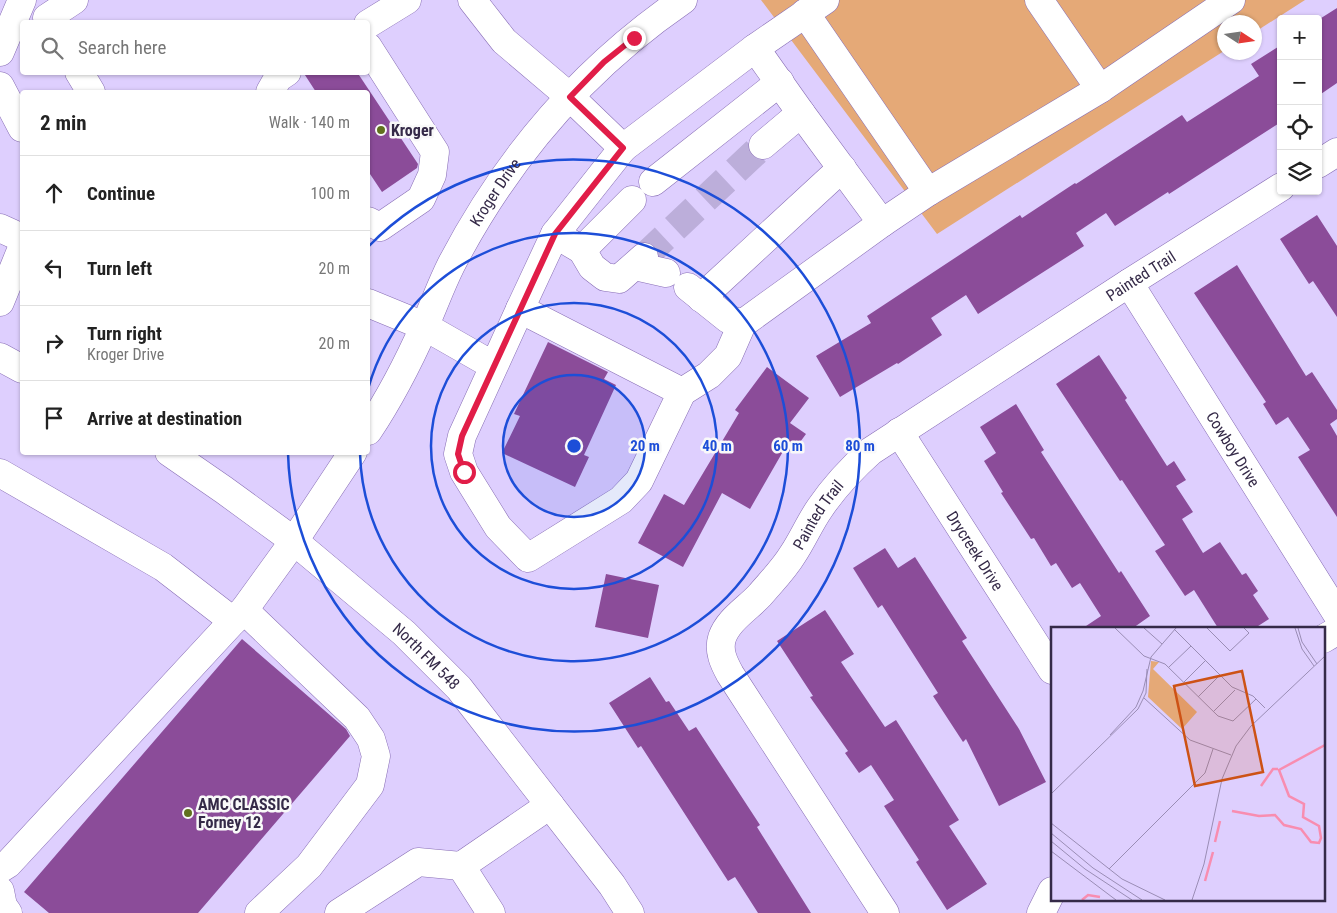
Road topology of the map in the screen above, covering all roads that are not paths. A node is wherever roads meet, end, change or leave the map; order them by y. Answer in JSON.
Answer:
{"nodes":[{"id":1,"x":22,"y":0,"type":"edge"},
{"id":2,"x":74,"y":0,"type":"edge"},
{"id":3,"x":407,"y":0,"type":"edge"},
{"id":4,"x":472,"y":0,"type":"edge"},
{"id":5,"x":683,"y":0,"type":"edge"},
{"id":6,"x":1039,"y":0,"type":"edge"},
{"id":7,"x":1231,"y":0,"type":"edge"},
{"id":8,"x":815,"y":7,"type":"edge"},
{"id":9,"x":43,"y":13,"type":"edge"},
{"id":10,"x":370,"y":23,"type":"edge"},
{"id":11,"x":754,"y":48,"type":"junction"},
{"id":12,"x":370,"y":50,"type":"edge"},
{"id":13,"x":0,"y":52,"type":"edge"},
{"id":14,"x":81,"y":75,"type":"edge"},
{"id":15,"x":780,"y":82,"type":"junction"},
{"id":16,"x":0,"y":86,"type":"edge"},
{"id":17,"x":1100,"y":89,"type":"junction"},
{"id":18,"x":89,"y":90,"type":"edge"},
{"id":19,"x":570,"y":97,"type":"junction"},
{"id":20,"x":800,"y":113,"type":"junction"},
{"id":21,"x":20,"y":124,"type":"edge"},
{"id":22,"x":763,"y":145,"type":"tunnel mouth"},
{"id":23,"x":623,"y":148,"type":"junction"},
{"id":24,"x":1337,"y":152,"type":"edge"},
{"id":25,"x":1322,"y":161,"type":"edge"},
{"id":26,"x":842,"y":168,"type":"junction"},
{"id":27,"x":654,"y":182,"type":"dead end"},
{"id":28,"x":1277,"y":190,"type":"edge"},
{"id":29,"x":928,"y":192,"type":"junction"},
{"id":30,"x":632,"y":200,"type":"dead end"},
{"id":31,"x":370,"y":222,"type":"edge"},
{"id":32,"x":882,"y":223,"type":"junction"},
{"id":33,"x":0,"y":228,"type":"edge"},
{"id":34,"x":555,"y":234,"type":"junction"},
{"id":35,"x":20,"y":237,"type":"edge"},
{"id":36,"x":582,"y":250,"type":"junction"},
{"id":37,"x":20,"y":253,"type":"edge"},
{"id":38,"x":1129,"y":283,"type":"junction"},
{"id":39,"x":685,"y":286,"type":"junction"},
{"id":40,"x":0,"y":302,"type":"edge"},
{"id":41,"x":370,"y":304,"type":"edge"},
{"id":42,"x":520,"y":309,"type":"junction"},
{"id":43,"x":742,"y":324,"type":"junction"},
{"id":44,"x":424,"y":326,"type":"junction"},
{"id":45,"x":0,"y":357,"type":"edge"},
{"id":46,"x":494,"y":366,"type":"junction"},
{"id":47,"x":20,"y":367,"type":"edge"},
{"id":48,"x":682,"y":392,"type":"junction"},
{"id":49,"x":370,"y":428,"type":"edge"},
{"id":50,"x":898,"y":432,"type":"junction"},
{"id":51,"x":173,"y":455,"type":"edge"},
{"id":52,"x":351,"y":455,"type":"edge"},
{"id":53,"x":0,"y":473,"type":"edge"},
{"id":54,"x":294,"y":541,"type":"junction"},
{"id":55,"x":1337,"y":614,"type":"edge"},
{"id":56,"x":238,"y":615,"type":"junction"},
{"id":57,"x":1337,"y":631,"type":"edge"},
{"id":58,"x":1324,"y":638,"type":"edge"},
{"id":59,"x":1051,"y":668,"type":"edge"},
{"id":60,"x":550,"y":805,"type":"junction"},
{"id":61,"x":461,"y":866,"type":"junction"},
{"id":62,"x":0,"y":869,"type":"edge"},
{"id":63,"x":0,"y":891,"type":"edge"},
{"id":64,"x":1051,"y":893,"type":"edge"},
{"id":65,"x":8,"y":913,"type":"edge"},
{"id":66,"x":259,"y":913,"type":"edge"},
{"id":67,"x":339,"y":913,"type":"edge"},
{"id":68,"x":491,"y":913,"type":"edge"},
{"id":69,"x":630,"y":913,"type":"edge"},
{"id":70,"x":885,"y":913,"type":"edge"},
{"id":71,"x":1041,"y":913,"type":"edge"}],
"edges":[{"from":1,"to":13,"type":"street"},
{"from":2,"to":9,"type":"street"},
{"from":3,"to":10,"type":"street"},
{"from":4,"to":19,"type":"street"},
{"from":5,"to":19,"type":"street","name":"Kroger Drive"},
{"from":6,"to":17,"type":"street"},
{"from":7,"to":17,"type":"street"},
{"from":8,"to":11,"type":"street"},
{"from":8,"to":29,"type":"street"},
{"from":11,"to":15,"type":"street"},
{"from":11,"to":23,"type":"street"},
{"from":12,"to":31,"type":"street"},
{"from":14,"to":18,"type":"street"},
{"from":15,"to":20,"type":"street"},
{"from":15,"to":27,"type":"street"},
{"from":16,"to":21,"type":"street"},
{"from":17,"to":29,"type":"street"},
{"from":19,"to":23,"type":"street"},
{"from":19,"to":44,"type":"street","name":"Kroger Drive"},
{"from":20,"to":22,"type":"street"},
{"from":20,"to":26,"type":"street"},
{"from":23,"to":34,"type":"street"},
{"from":24,"to":25,"type":"street"},
{"from":26,"to":32,"type":"street"},
{"from":26,"to":39,"type":"street"},
{"from":28,"to":38,"type":"street","name":"Painted Trail"},
{"from":29,"to":32,"type":"street"},
{"from":30,"to":36,"type":"street"},
{"from":32,"to":43,"type":"street"},
{"from":33,"to":35,"type":"street"},
{"from":34,"to":36,"type":"street"},
{"from":34,"to":42,"type":"street"},
{"from":36,"to":39,"type":"street"},
{"from":37,"to":40,"type":"street"},
{"from":38,"to":50,"type":"street","name":"Painted Trail"},
{"from":38,"to":55,"type":"street","name":"Cowboy Drive"},
{"from":39,"to":43,"type":"street"},
{"from":41,"to":44,"type":"street"},
{"from":42,"to":46,"type":"street"},
{"from":42,"to":48,"type":"street"},
{"from":43,"to":48,"type":"street"},
{"from":44,"to":46,"type":"street"},
{"from":44,"to":49,"type":"street","name":"Kroger Drive"},
{"from":45,"to":47,"type":"street"},
{"from":46,"to":48,"type":"street"},
{"from":50,"to":59,"type":"street","name":"Drycreek Drive"},
{"from":50,"to":70,"type":"street","name":"Painted Trail"},
{"from":51,"to":54,"type":"street","name":"North FM 548"},
{"from":52,"to":54,"type":"street"},
{"from":53,"to":56,"type":"street"},
{"from":54,"to":56,"type":"street"},
{"from":54,"to":60,"type":"street","name":"North FM 548"},
{"from":56,"to":62,"type":"street"},
{"from":56,"to":66,"type":"street"},
{"from":57,"to":58,"type":"street"},
{"from":60,"to":61,"type":"street"},
{"from":60,"to":69,"type":"street","name":"North FM 548"},
{"from":61,"to":67,"type":"street"},
{"from":61,"to":68,"type":"street"},
{"from":63,"to":65,"type":"street"},
{"from":64,"to":71,"type":"street"}]}
